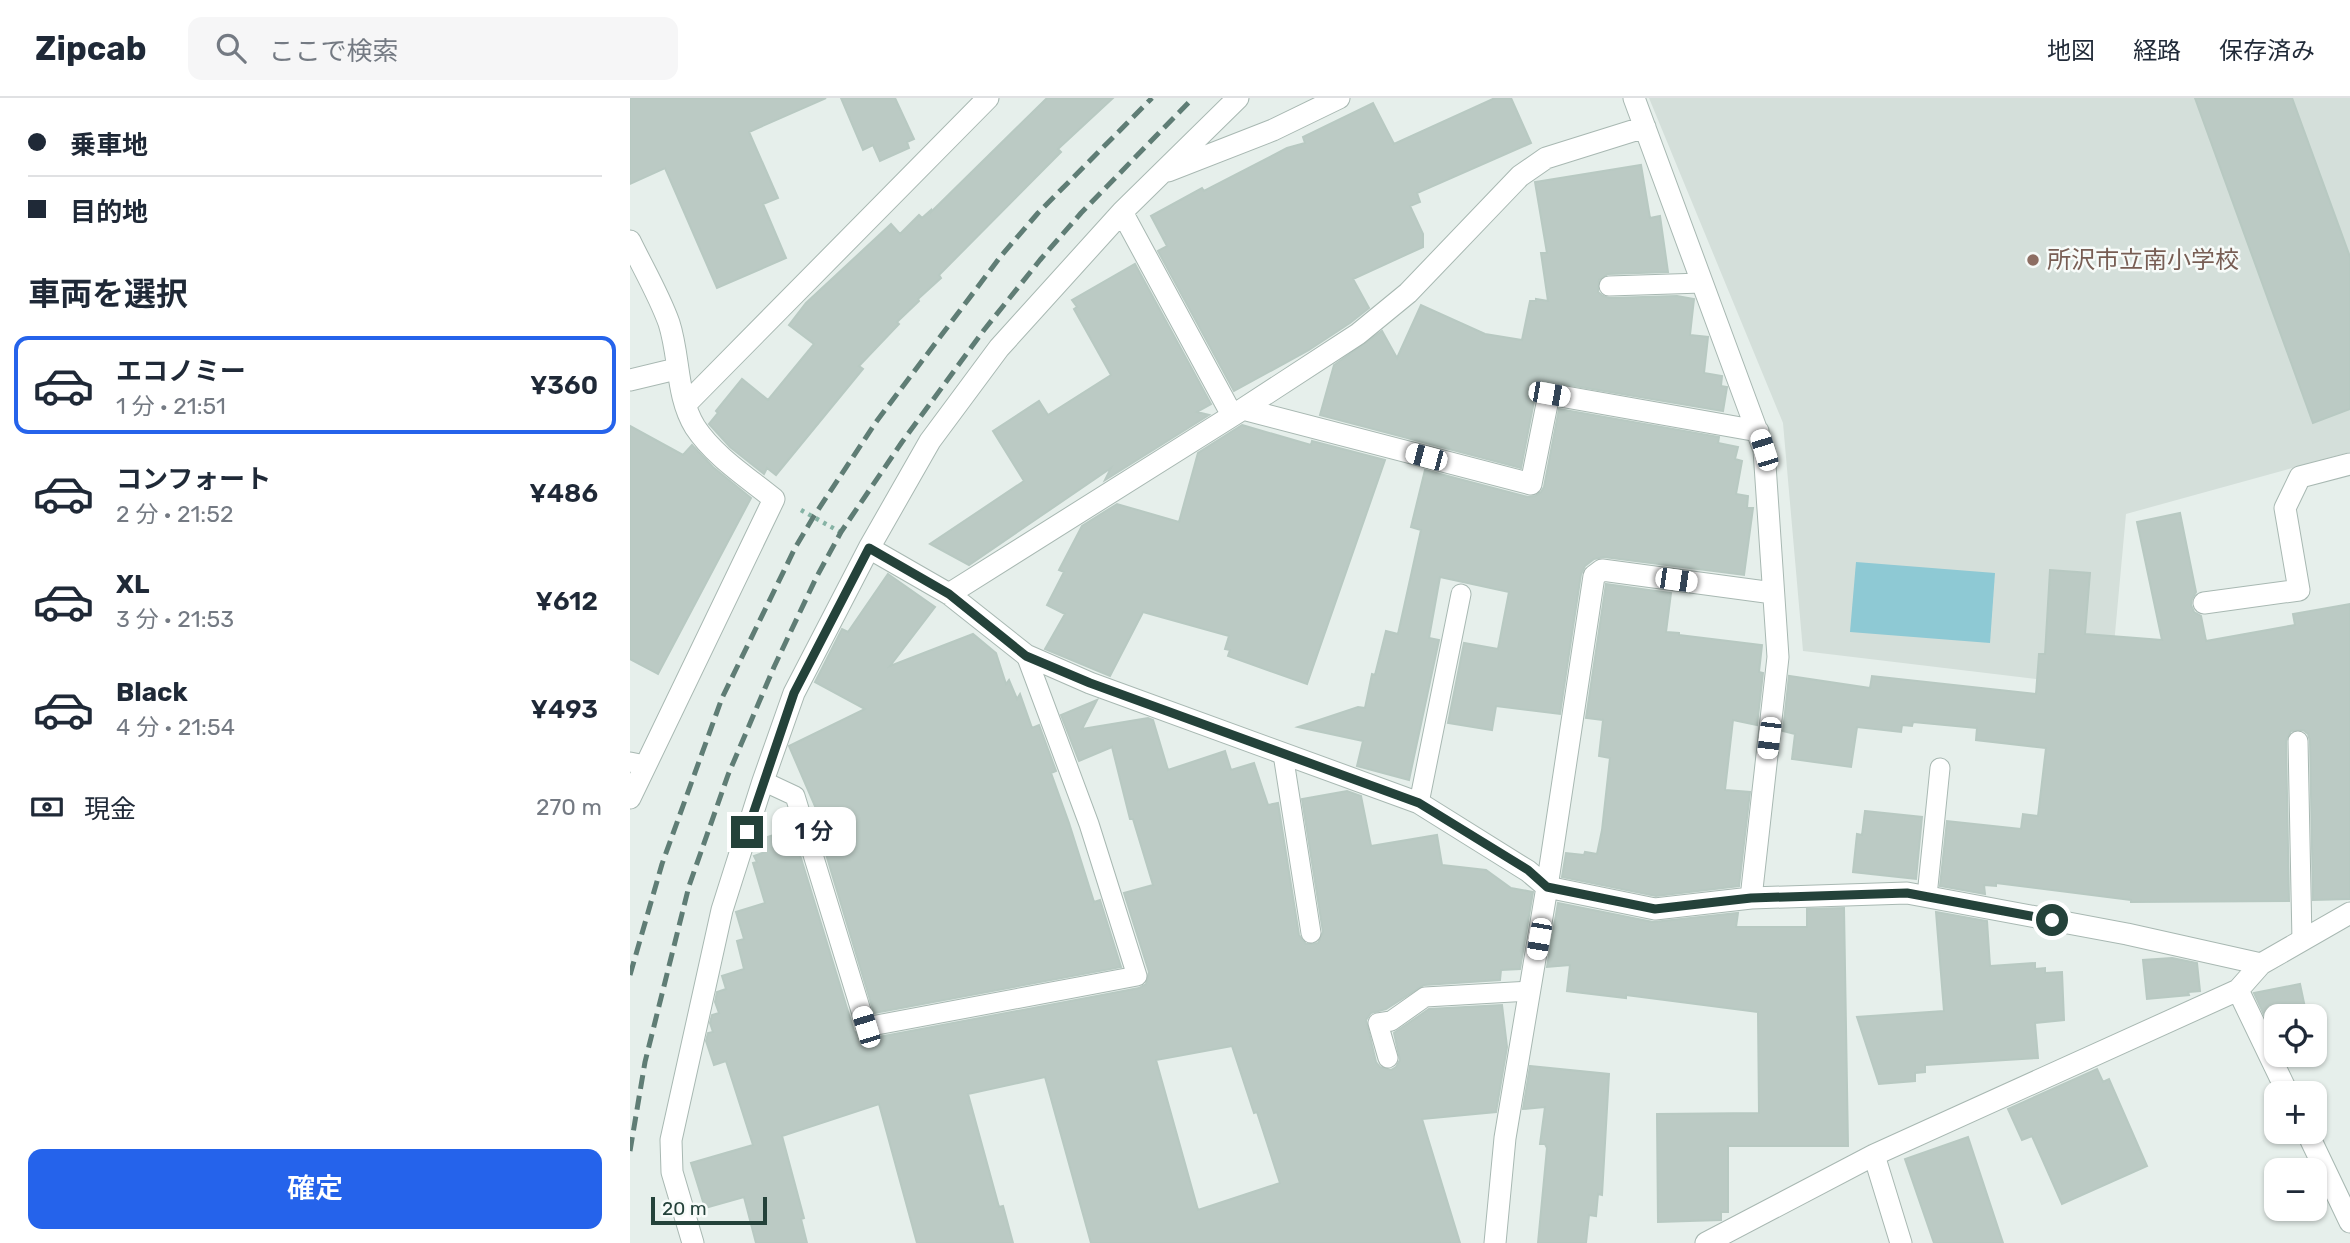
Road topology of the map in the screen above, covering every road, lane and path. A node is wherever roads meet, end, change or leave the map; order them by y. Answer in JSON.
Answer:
{"nodes":[{"id":1,"x":988,"y":98,"type":"edge"},
{"id":2,"x":1238,"y":98,"type":"edge"},
{"id":3,"x":1339,"y":98,"type":"edge"},
{"id":4,"x":1634,"y":98,"type":"edge"},
{"id":5,"x":1645,"y":127,"type":"junction"},
{"id":6,"x":1156,"y":176,"type":"junction"},
{"id":7,"x":1122,"y":212,"type":"junction"},
{"id":8,"x":630,"y":241,"type":"edge"},
{"id":9,"x":1702,"y":283,"type":"junction"},
{"id":10,"x":1609,"y":286,"type":"dead end"},
{"id":11,"x":677,"y":369,"type":"junction"},
{"id":12,"x":630,"y":380,"type":"edge"},
{"id":13,"x":686,"y":404,"type":"junction"},
{"id":14,"x":1238,"y":412,"type":"junction"},
{"id":15,"x":1758,"y":431,"type":"junction"},
{"id":16,"x":2350,"y":464,"type":"edge"},
{"id":17,"x":774,"y":499,"type":"junction"},
{"id":18,"x":869,"y":548,"type":"junction"},
{"id":19,"x":1773,"y":593,"type":"junction"},
{"id":20,"x":949,"y":594,"type":"junction"},
{"id":21,"x":1461,"y":594,"type":"dead end"},
{"id":22,"x":2204,"y":603,"type":"dead end"},
{"id":23,"x":1026,"y":656,"type":"junction"},
{"id":24,"x":2298,"y":741,"type":"dead end"},
{"id":25,"x":1283,"y":754,"type":"junction"},
{"id":26,"x":638,"y":764,"type":"edge"},
{"id":27,"x":1940,"y":768,"type":"dead end"},
{"id":28,"x":764,"y":781,"type":"junction"},
{"id":29,"x":630,"y":798,"type":"edge"},
{"id":30,"x":1419,"y":803,"type":"junction"},
{"id":31,"x":1547,"y":887,"type":"junction"},
{"id":32,"x":1927,"y":896,"type":"junction"},
{"id":33,"x":1751,"y":898,"type":"junction"},
{"id":34,"x":2350,"y":912,"type":"edge"},
{"id":35,"x":1311,"y":933,"type":"dead end"},
{"id":36,"x":2302,"y":941,"type":"junction"},
{"id":37,"x":2261,"y":964,"type":"junction"},
{"id":38,"x":2238,"y":990,"type":"junction"},
{"id":39,"x":1530,"y":991,"type":"junction"},
{"id":40,"x":1388,"y":1058,"type":"dead end"},
{"id":41,"x":2282,"y":1081,"type":"edge"},
{"id":42,"x":2313,"y":1144,"type":"edge"},
{"id":43,"x":1874,"y":1155,"type":"junction"},
{"id":44,"x":2350,"y":1222,"type":"edge"},
{"id":45,"x":693,"y":1243,"type":"edge"},
{"id":46,"x":1495,"y":1243,"type":"edge"},
{"id":47,"x":1706,"y":1243,"type":"edge"},
{"id":48,"x":1901,"y":1243,"type":"edge"}],
"edges":[{"from":1,"to":13,"type":"street"},
{"from":2,"to":6,"type":"street"},
{"from":3,"to":6,"type":"street"},
{"from":4,"to":5,"type":"street"},
{"from":5,"to":9,"type":"street"},
{"from":5,"to":14,"type":"street"},
{"from":6,"to":7,"type":"street"},
{"from":7,"to":14,"type":"street"},
{"from":7,"to":18,"type":"street"},
{"from":8,"to":11,"type":"street"},
{"from":9,"to":10,"type":"lane"},
{"from":9,"to":15,"type":"street"},
{"from":11,"to":12,"type":"street"},
{"from":11,"to":13,"type":"street"},
{"from":13,"to":17,"type":"street"},
{"from":14,"to":15,"type":"street"},
{"from":14,"to":20,"type":"street"},
{"from":15,"to":19,"type":"street"},
{"from":16,"to":22,"type":"street"},
{"from":17,"to":18,"type":"path"},
{"from":17,"to":26,"type":"street"},
{"from":18,"to":20,"type":"street"},
{"from":18,"to":28,"type":"street"},
{"from":19,"to":31,"type":"street"},
{"from":19,"to":33,"type":"street"},
{"from":20,"to":23,"type":"street"},
{"from":21,"to":30,"type":"lane"},
{"from":23,"to":25,"type":"street"},
{"from":23,"to":28,"type":"lane"},
{"from":24,"to":36,"type":"lane"},
{"from":25,"to":30,"type":"street"},
{"from":25,"to":35,"type":"lane"},
{"from":26,"to":29,"type":"street"},
{"from":27,"to":32,"type":"lane"},
{"from":28,"to":45,"type":"street"},
{"from":30,"to":31,"type":"street"},
{"from":31,"to":33,"type":"street"},
{"from":31,"to":39,"type":"street"},
{"from":32,"to":33,"type":"street"},
{"from":32,"to":37,"type":"street"},
{"from":34,"to":36,"type":"street"},
{"from":36,"to":37,"type":"street"},
{"from":37,"to":38,"type":"street"},
{"from":38,"to":41,"type":"street"},
{"from":38,"to":43,"type":"street"},
{"from":39,"to":40,"type":"lane"},
{"from":39,"to":46,"type":"street"},
{"from":42,"to":44,"type":"street"},
{"from":43,"to":47,"type":"street"},
{"from":43,"to":48,"type":"street"}]}
